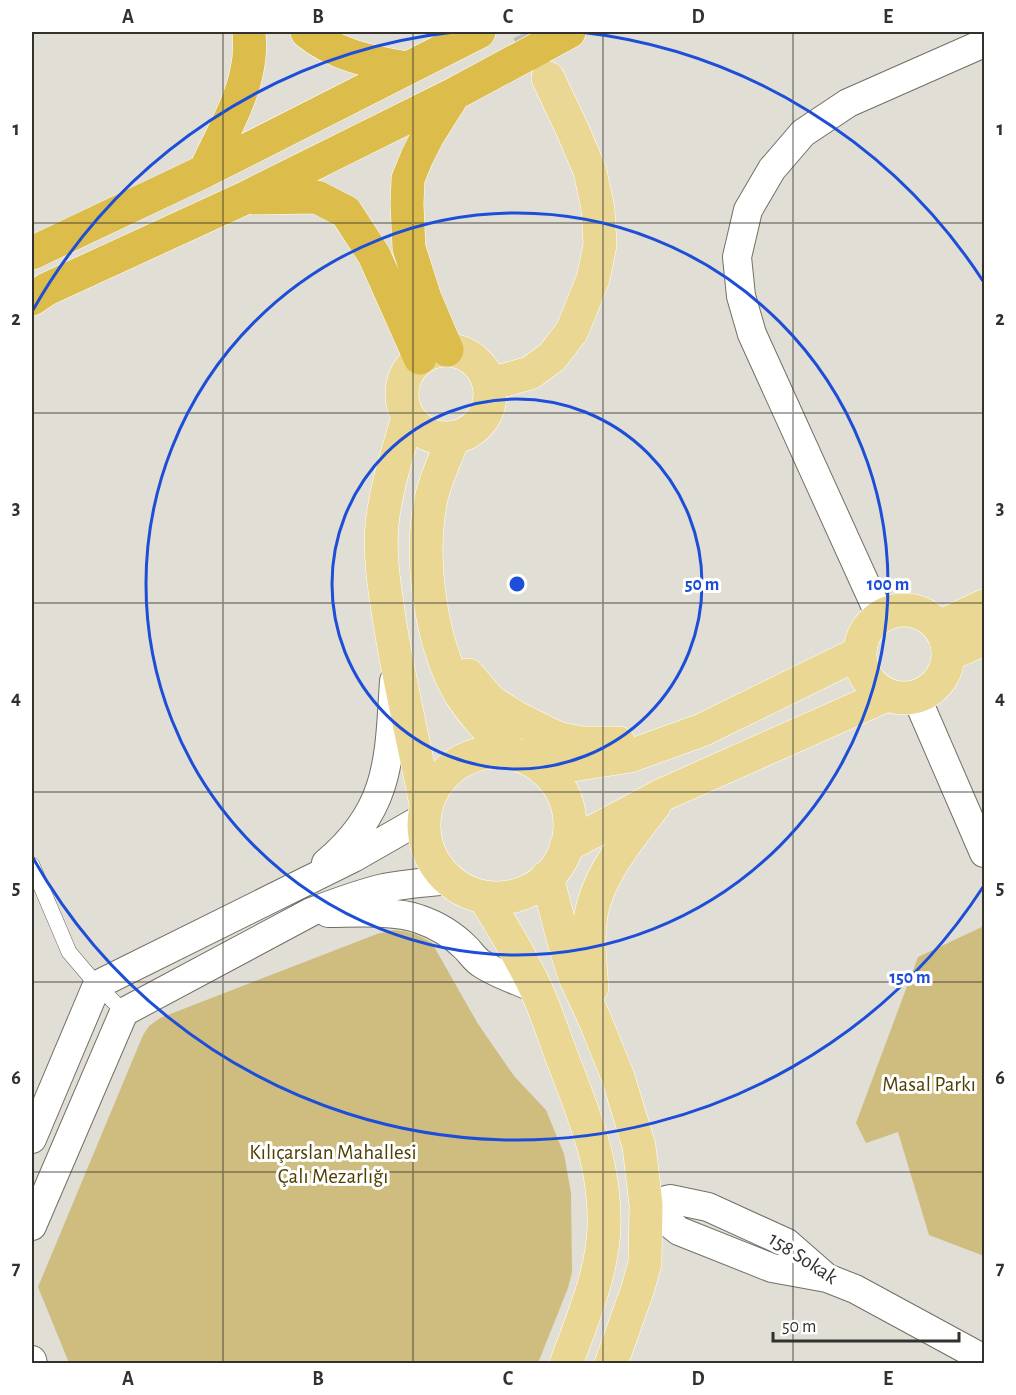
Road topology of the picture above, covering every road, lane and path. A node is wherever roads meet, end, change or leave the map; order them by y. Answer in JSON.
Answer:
{"nodes":[{"id":1,"x":249,"y":32,"type":"edge"},
{"id":2,"x":307,"y":32,"type":"edge"},
{"id":3,"x":479,"y":32,"type":"edge"},
{"id":4,"x":569,"y":32,"type":"edge"},
{"id":5,"x":984,"y":43,"type":"edge"},
{"id":6,"x":407,"y":68,"type":"junction"},
{"id":7,"x":548,"y":78,"type":"tunnel mouth"},
{"id":8,"x":454,"y":94,"type":"junction"},
{"id":9,"x":204,"y":171,"type":"junction"},
{"id":10,"x":245,"y":198,"type":"junction"},
{"id":11,"x":32,"y":254,"type":"edge"},
{"id":12,"x":32,"y":299,"type":"edge"},
{"id":13,"x":434,"y":354,"type":"junction"},
{"id":14,"x":490,"y":384,"type":"junction"},
{"id":15,"x":408,"y":417,"type":"junction"},
{"id":16,"x":453,"y":439,"type":"junction"},
{"id":17,"x":984,"y":606,"type":"edge"},
{"id":18,"x":880,"y":616,"type":"junction"},
{"id":19,"x":984,"y":639,"type":"edge"},
{"id":20,"x":943,"y":641,"type":"junction"},
{"id":21,"x":440,"y":646,"type":"junction"},
{"id":22,"x":859,"y":653,"type":"junction"},
{"id":23,"x":395,"y":657,"type":"junction"},
{"id":24,"x":902,"y":695,"type":"junction"},
{"id":25,"x":666,"y":743,"type":"junction"},
{"id":26,"x":512,"y":753,"type":"junction"},
{"id":27,"x":543,"y":768,"type":"junction"},
{"id":28,"x":662,"y":795,"type":"junction"},
{"id":29,"x":424,"y":811,"type":"junction"},
{"id":30,"x":566,"y":846,"type":"junction"},
{"id":31,"x":984,"y":853,"type":"edge"},
{"id":32,"x":32,"y":865,"type":"edge"},
{"id":33,"x":547,"y":877,"type":"junction"},
{"id":34,"x":450,"y":880,"type":"junction"},
{"id":35,"x":301,"y":884,"type":"junction"},
{"id":36,"x":35,"y":886,"type":"edge"},
{"id":37,"x":484,"y":897,"type":"junction"},
{"id":38,"x":311,"y":912,"type":"junction"},
{"id":39,"x":97,"y":985,"type":"junction"},
{"id":40,"x":536,"y":989,"type":"junction"},
{"id":41,"x":124,"y":1012,"type":"junction"},
{"id":42,"x":595,"y":1020,"type":"junction"},
{"id":43,"x":32,"y":1139,"type":"edge"},
{"id":44,"x":603,"y":1198,"type":"junction"},
{"id":45,"x":646,"y":1205,"type":"junction"},
{"id":46,"x":32,"y":1226,"type":"edge"},
{"id":47,"x":981,"y":1360,"type":"edge"},
{"id":48,"x":566,"y":1364,"type":"edge"},
{"id":49,"x":612,"y":1364,"type":"edge"}],
"edges":[{"from":1,"to":9,"type":"highway"},
{"from":2,"to":6,"type":"highway"},
{"from":3,"to":6,"type":"highway"},
{"from":4,"to":8,"type":"highway"},
{"from":5,"to":18,"type":"street"},
{"from":6,"to":9,"type":"highway"},
{"from":7,"to":14,"type":"main road"},
{"from":8,"to":10,"type":"highway"},
{"from":8,"to":13,"type":"highway"},
{"from":9,"to":11,"type":"highway"},
{"from":10,"to":12,"type":"highway"},
{"from":10,"to":13,"type":"highway"},
{"from":13,"to":14,"type":"main road"},
{"from":13,"to":15,"type":"main road"},
{"from":14,"to":16,"type":"main road"},
{"from":15,"to":16,"type":"main road"},
{"from":15,"to":23,"type":"main road"},
{"from":16,"to":21,"type":"main road"},
{"from":17,"to":20,"type":"main road"},
{"from":18,"to":20,"type":"main road"},
{"from":18,"to":22,"type":"main road"},
{"from":19,"to":20,"type":"main road"},
{"from":20,"to":24,"type":"main road"},
{"from":21,"to":25,"type":"main road"},
{"from":21,"to":26,"type":"main road"},
{"from":22,"to":24,"type":"main road"},
{"from":22,"to":25,"type":"main road"},
{"from":23,"to":29,"type":"main road"},
{"from":23,"to":35,"type":"street"},
{"from":24,"to":28,"type":"main road"},
{"from":24,"to":31,"type":"street"},
{"from":25,"to":27,"type":"main road"},
{"from":26,"to":27,"type":"main road"},
{"from":26,"to":29,"type":"main road"},
{"from":27,"to":30,"type":"main road"},
{"from":28,"to":30,"type":"main road"},
{"from":28,"to":42,"type":"main road"},
{"from":29,"to":34,"type":"main road"},
{"from":29,"to":35,"type":"street"},
{"from":30,"to":33,"type":"main road"},
{"from":32,"to":36,"type":"lane"},
{"from":33,"to":37,"type":"main road"},
{"from":33,"to":42,"type":"main road"},
{"from":34,"to":37,"type":"main road"},
{"from":34,"to":38,"type":"street"},
{"from":35,"to":39,"type":"street"},
{"from":36,"to":39,"type":"lane"},
{"from":37,"to":40,"type":"main road"},
{"from":38,"to":40,"type":"street"},
{"from":38,"to":41,"type":"street"},
{"from":39,"to":41,"type":"lane"},
{"from":39,"to":43,"type":"street"},
{"from":40,"to":44,"type":"main road"},
{"from":41,"to":46,"type":"street"},
{"from":42,"to":45,"type":"main road"},
{"from":44,"to":45,"type":"main road"},
{"from":44,"to":48,"type":"main road"},
{"from":45,"to":47,"type":"street","name":"158 Sokak"},
{"from":45,"to":49,"type":"main road"}]}
